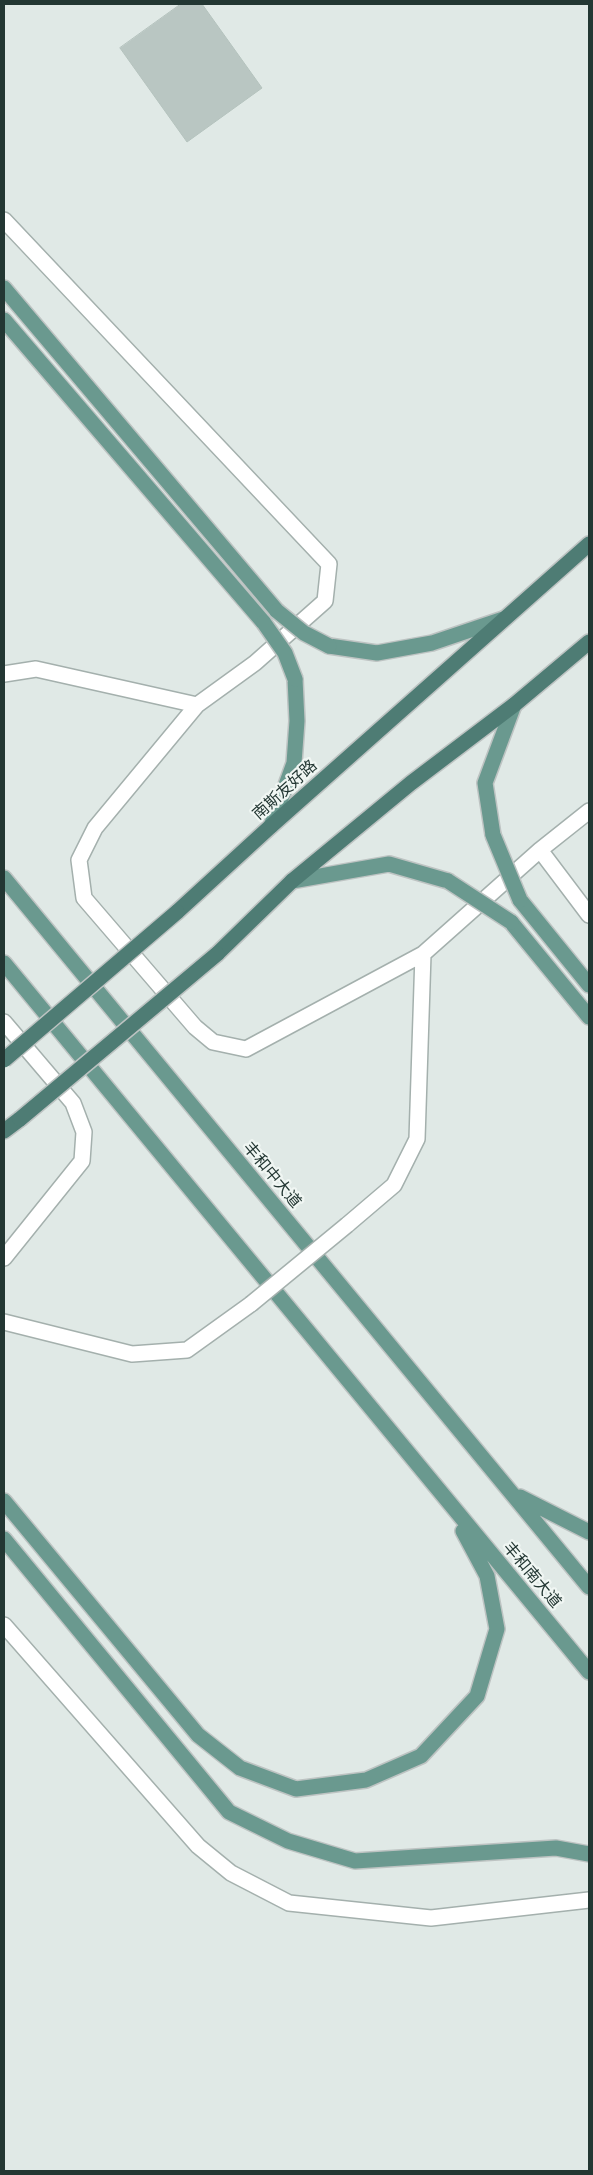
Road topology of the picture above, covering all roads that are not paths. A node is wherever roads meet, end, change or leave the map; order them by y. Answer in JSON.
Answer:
{"nodes":[{"id":1,"x":4,"y":220,"type":"edge"},
{"id":2,"x":4,"y":288,"type":"edge"},
{"id":3,"x":4,"y":320,"type":"edge"},
{"id":4,"x":589,"y":544,"type":"edge"},
{"id":5,"x":503,"y":619,"type":"junction"},
{"id":6,"x":589,"y":642,"type":"edge"},
{"id":7,"x":4,"y":674,"type":"edge"},
{"id":8,"x":197,"y":704,"type":"junction"},
{"id":9,"x":514,"y":705,"type":"junction"},
{"id":10,"x":589,"y":811,"type":"edge"},
{"id":11,"x":271,"y":826,"type":"junction"},
{"id":12,"x":540,"y":850,"type":"junction"},
{"id":13,"x":4,"y":878,"type":"edge"},
{"id":14,"x":292,"y":881,"type":"junction"},
{"id":15,"x":589,"y":914,"type":"edge"},
{"id":16,"x":423,"y":954,"type":"junction"},
{"id":17,"x":4,"y":963,"type":"edge"},
{"id":18,"x":589,"y":985,"type":"edge"},
{"id":19,"x":589,"y":1017,"type":"edge"},
{"id":20,"x":4,"y":1022,"type":"edge"},
{"id":21,"x":4,"y":1060,"type":"edge"},
{"id":22,"x":4,"y":1131,"type":"edge"},
{"id":23,"x":4,"y":1258,"type":"edge"},
{"id":24,"x":4,"y":1322,"type":"edge"},
{"id":25,"x":514,"y":1494,"type":"junction"},
{"id":26,"x":4,"y":1501,"type":"edge"},
{"id":27,"x":447,"y":1501,"type":"junction"},
{"id":28,"x":589,"y":1532,"type":"edge"},
{"id":29,"x":4,"y":1539,"type":"edge"},
{"id":30,"x":589,"y":1587,"type":"edge"},
{"id":31,"x":4,"y":1625,"type":"edge"},
{"id":32,"x":589,"y":1672,"type":"edge"},
{"id":33,"x":589,"y":1854,"type":"edge"},
{"id":34,"x":589,"y":1900,"type":"edge"}],
"edges":[{"from":1,"to":8,"type":"street"},
{"from":2,"to":5,"type":"main road","bridge":true},
{"from":3,"to":11,"type":"main road","bridge":true},
{"from":4,"to":5,"type":"highway","name":"南斯友好路"},
{"from":5,"to":11,"type":"highway","name":"南斯友好路"},
{"from":6,"to":9,"type":"highway"},
{"from":7,"to":8,"type":"street"},
{"from":8,"to":16,"type":"street"},
{"from":9,"to":14,"type":"highway"},
{"from":9,"to":18,"type":"main road","bridge":true},
{"from":10,"to":12,"type":"street"},
{"from":11,"to":21,"type":"highway","name":"南斯友好路","bridge":true},
{"from":12,"to":15,"type":"street"},
{"from":12,"to":16,"type":"street"},
{"from":13,"to":25,"type":"main road","name":"丰和中大道"},
{"from":14,"to":19,"type":"main road","bridge":true},
{"from":14,"to":22,"type":"highway","bridge":true},
{"from":16,"to":24,"type":"street","bridge":true},
{"from":17,"to":27,"type":"main road"},
{"from":20,"to":23,"type":"street"},
{"from":25,"to":28,"type":"main road"},
{"from":25,"to":30,"type":"main road"},
{"from":26,"to":27,"type":"main road"},
{"from":27,"to":32,"type":"main road","name":"丰和南大道"},
{"from":29,"to":33,"type":"main road"},
{"from":31,"to":34,"type":"street"}]}
